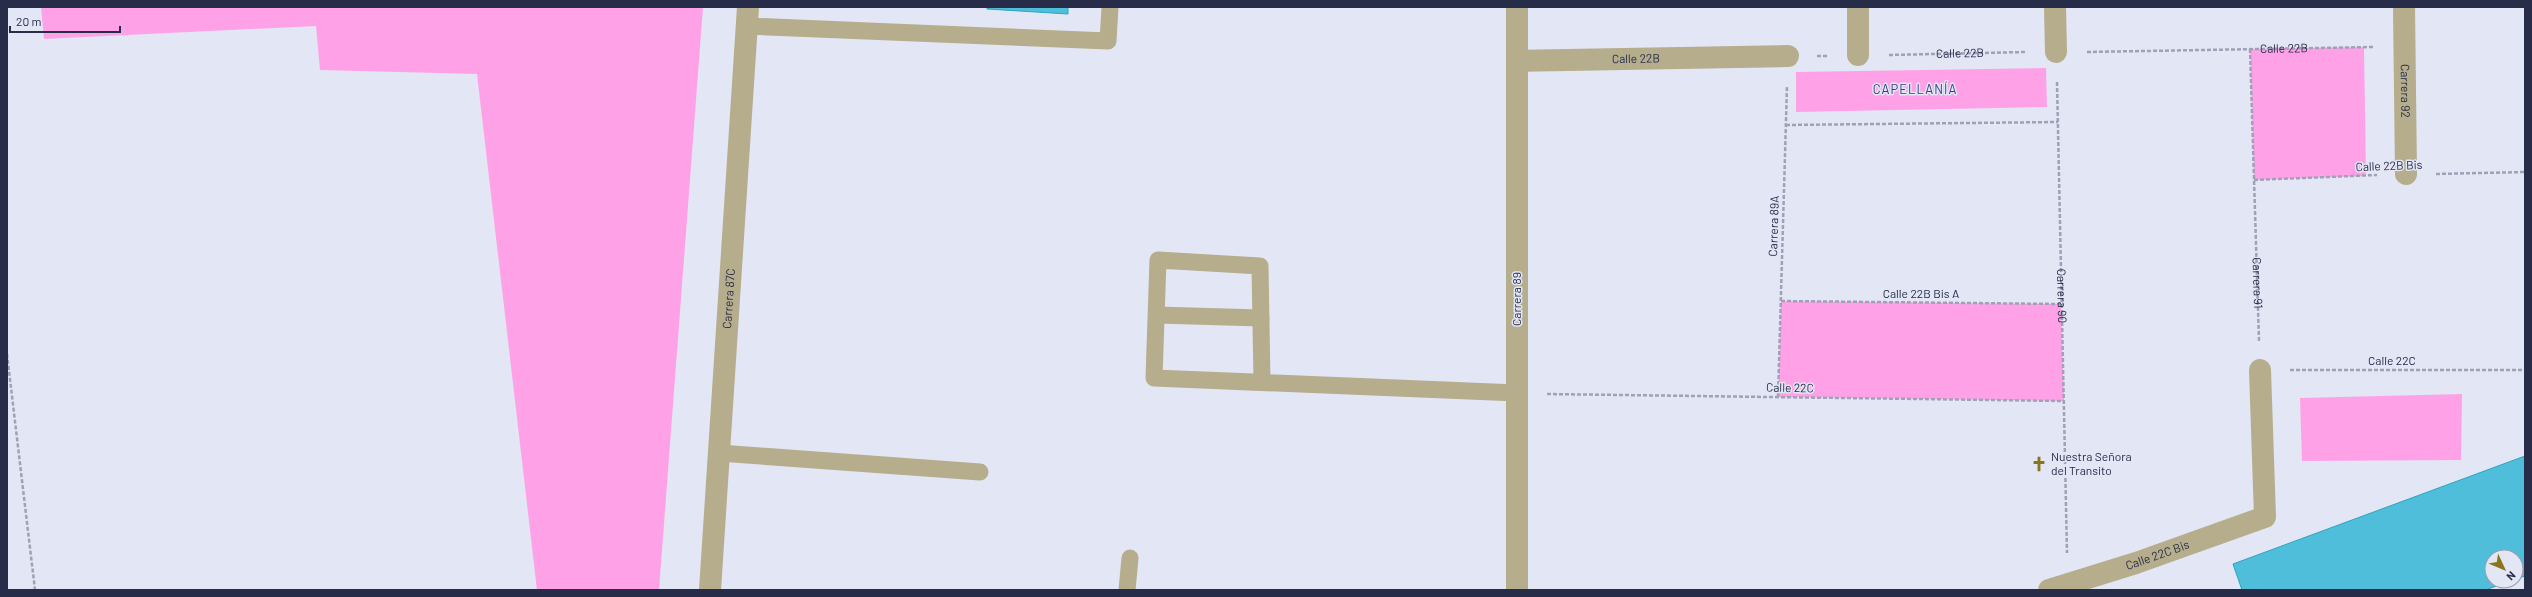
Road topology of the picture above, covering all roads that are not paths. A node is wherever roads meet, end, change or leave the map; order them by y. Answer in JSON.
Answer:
{"nodes":[{"id":1,"x":1110,"y":7,"type":"edge"},
{"id":2,"x":1516,"y":7,"type":"edge"},
{"id":3,"x":1858,"y":7,"type":"edge"},
{"id":4,"x":2055,"y":7,"type":"edge"},
{"id":5,"x":2404,"y":7,"type":"edge"},
{"id":6,"x":748,"y":16,"type":"edge"},
{"id":7,"x":2056,"y":52,"type":"road end"},
{"id":8,"x":1858,"y":55,"type":"road end"},
{"id":9,"x":1788,"y":56,"type":"road end"},
{"id":10,"x":1516,"y":61,"type":"junction"},
{"id":11,"x":2406,"y":174,"type":"road end"},
{"id":12,"x":1157,"y":315,"type":"junction"},
{"id":13,"x":1261,"y":318,"type":"junction"},
{"id":14,"x":2260,"y":370,"type":"road end"},
{"id":15,"x":1262,"y":382,"type":"junction"},
{"id":16,"x":1517,"y":394,"type":"junction"},
{"id":17,"x":719,"y":453,"type":"junction"},
{"id":18,"x":980,"y":472,"type":"dead end"},
{"id":19,"x":1130,"y":558,"type":"dead end"},
{"id":20,"x":2058,"y":587,"type":"edge"},
{"id":21,"x":710,"y":590,"type":"edge"},
{"id":22,"x":1127,"y":590,"type":"edge"},
{"id":23,"x":1517,"y":590,"type":"edge"}],
"edges":[{"from":1,"to":6,"type":"lane"},
{"from":2,"to":10,"type":"street","name":"Carrera 89"},
{"from":3,"to":8,"type":"street"},
{"from":4,"to":7,"type":"street"},
{"from":5,"to":11,"type":"street","name":"Carrera 92"},
{"from":6,"to":17,"type":"street","name":"Carrera 87C"},
{"from":9,"to":10,"type":"street","name":"Calle 22B"},
{"from":10,"to":16,"type":"street","name":"Carrera 89"},
{"from":12,"to":13,"type":"lane"},
{"from":12,"to":13,"type":"lane"},
{"from":12,"to":15,"type":"lane"},
{"from":13,"to":15,"type":"lane"},
{"from":14,"to":20,"type":"street","name":"Calle 22C Bis"},
{"from":15,"to":16,"type":"lane"},
{"from":16,"to":23,"type":"street","name":"Carrera 89"},
{"from":17,"to":18,"type":"lane"},
{"from":17,"to":21,"type":"street","name":"Carrera 87C"},
{"from":19,"to":22,"type":"lane"}]}
